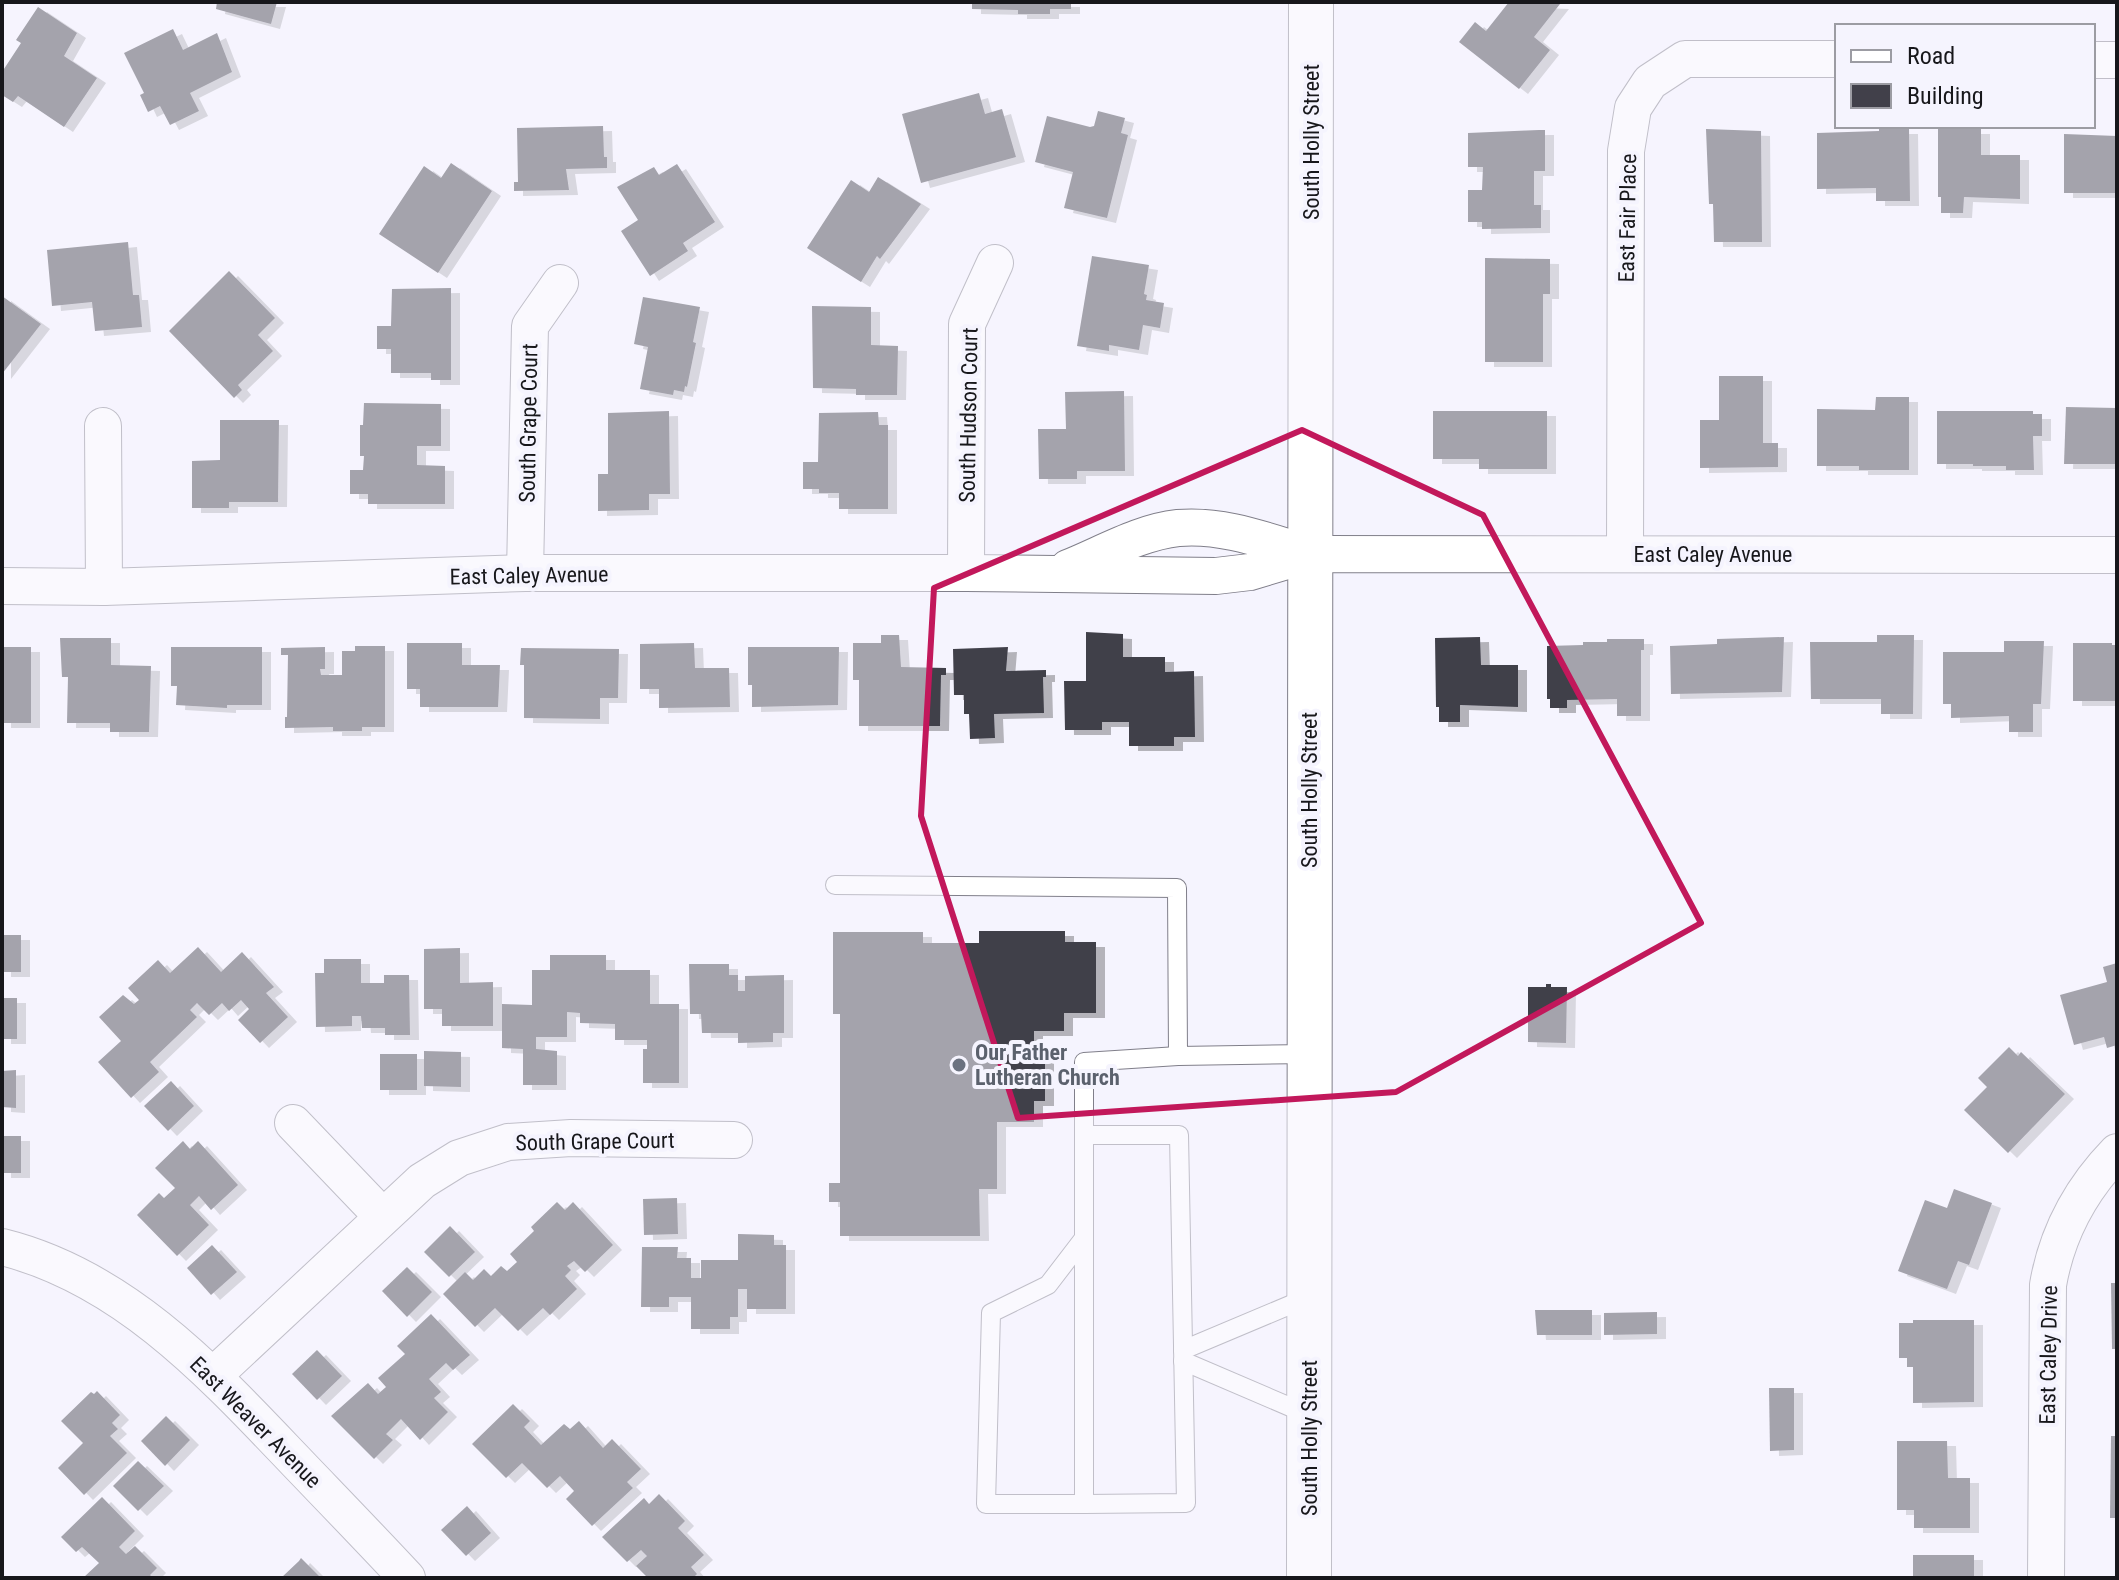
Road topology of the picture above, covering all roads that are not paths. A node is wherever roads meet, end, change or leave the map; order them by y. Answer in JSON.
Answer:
{"nodes":[{"id":1,"x":1311,"y":2,"type":"edge"},
{"id":2,"x":1835,"y":59,"type":"edge"},
{"id":3,"x":2095,"y":60,"type":"edge"},
{"id":4,"x":2117,"y":60,"type":"edge"},
{"id":5,"x":995,"y":263,"type":"dead end"},
{"id":6,"x":560,"y":283,"type":"dead end"},
{"id":7,"x":103,"y":426,"type":"dead end"},
{"id":8,"x":1310,"y":554,"type":"junction"},
{"id":9,"x":1625,"y":554,"type":"junction"},
{"id":10,"x":2117,"y":555,"type":"edge"},
{"id":11,"x":525,"y":573,"type":"junction"},
{"id":12,"x":966,"y":573,"type":"junction"},
{"id":13,"x":1056,"y":573,"type":"junction"},
{"id":14,"x":2,"y":586,"type":"edge"},
{"id":15,"x":104,"y":587,"type":"junction"},
{"id":16,"x":835,"y":885,"type":"dead end"},
{"id":17,"x":1309,"y":1054,"type":"junction"},
{"id":18,"x":1178,"y":1056,"type":"junction"},
{"id":19,"x":293,"y":1123,"type":"dead end"},
{"id":20,"x":1084,"y":1135,"type":"junction"},
{"id":21,"x":734,"y":1140,"type":"dead end"},
{"id":22,"x":2117,"y":1152,"type":"edge"},
{"id":23,"x":382,"y":1216,"type":"junction"},
{"id":24,"x":1084,"y":1238,"type":"junction"},
{"id":25,"x":2,"y":1247,"type":"edge"},
{"id":26,"x":1309,"y":1297,"type":"junction"},
{"id":27,"x":1183,"y":1356,"type":"junction"},
{"id":28,"x":214,"y":1375,"type":"junction"},
{"id":29,"x":1309,"y":1415,"type":"junction"},
{"id":30,"x":1084,"y":1504,"type":"junction"},
{"id":31,"x":407,"y":1578,"type":"edge"},
{"id":32,"x":1309,"y":1578,"type":"edge"},
{"id":33,"x":2046,"y":1578,"type":"edge"}],
"edges":[{"from":1,"to":8,"type":"main road","name":"South Holly Street"},
{"from":2,"to":9,"type":"street","name":"East Fair Place"},
{"from":3,"to":4,"type":"street"},
{"from":5,"to":12,"type":"street","name":"South Hudson Court"},
{"from":6,"to":11,"type":"street","name":"South Grape Court"},
{"from":7,"to":15,"type":"street"},
{"from":8,"to":9,"type":"street","name":"East Caley Avenue"},
{"from":8,"to":13,"type":"street","name":"East Caley Avenue"},
{"from":8,"to":13,"type":"street","name":"East Caley Avenue"},
{"from":8,"to":17,"type":"main road","name":"South Holly Street"},
{"from":9,"to":10,"type":"street","name":"East Caley Avenue"},
{"from":11,"to":12,"type":"street","name":"East Caley Avenue"},
{"from":11,"to":15,"type":"street","name":"East Caley Avenue"},
{"from":12,"to":13,"type":"street","name":"East Caley Avenue"},
{"from":14,"to":15,"type":"street","name":"East Caley Avenue"},
{"from":16,"to":18,"type":"lane"},
{"from":17,"to":18,"type":"lane"},
{"from":17,"to":26,"type":"main road","name":"South Holly Street"},
{"from":18,"to":20,"type":"lane"},
{"from":19,"to":23,"type":"street"},
{"from":20,"to":24,"type":"lane"},
{"from":20,"to":27,"type":"lane"},
{"from":21,"to":23,"type":"street","name":"South Grape Court"},
{"from":22,"to":33,"type":"street","name":"East Caley Drive"},
{"from":23,"to":28,"type":"street","name":"South Grape Court"},
{"from":24,"to":30,"type":"lane"},
{"from":24,"to":30,"type":"lane"},
{"from":25,"to":28,"type":"street","name":"East Weaver Avenue"},
{"from":26,"to":27,"type":"lane"},
{"from":26,"to":29,"type":"main road","name":"South Holly Street"},
{"from":27,"to":29,"type":"lane"},
{"from":27,"to":30,"type":"lane"},
{"from":28,"to":31,"type":"street","name":"East Weaver Avenue"},
{"from":29,"to":32,"type":"main road","name":"South Holly Street"}]}
